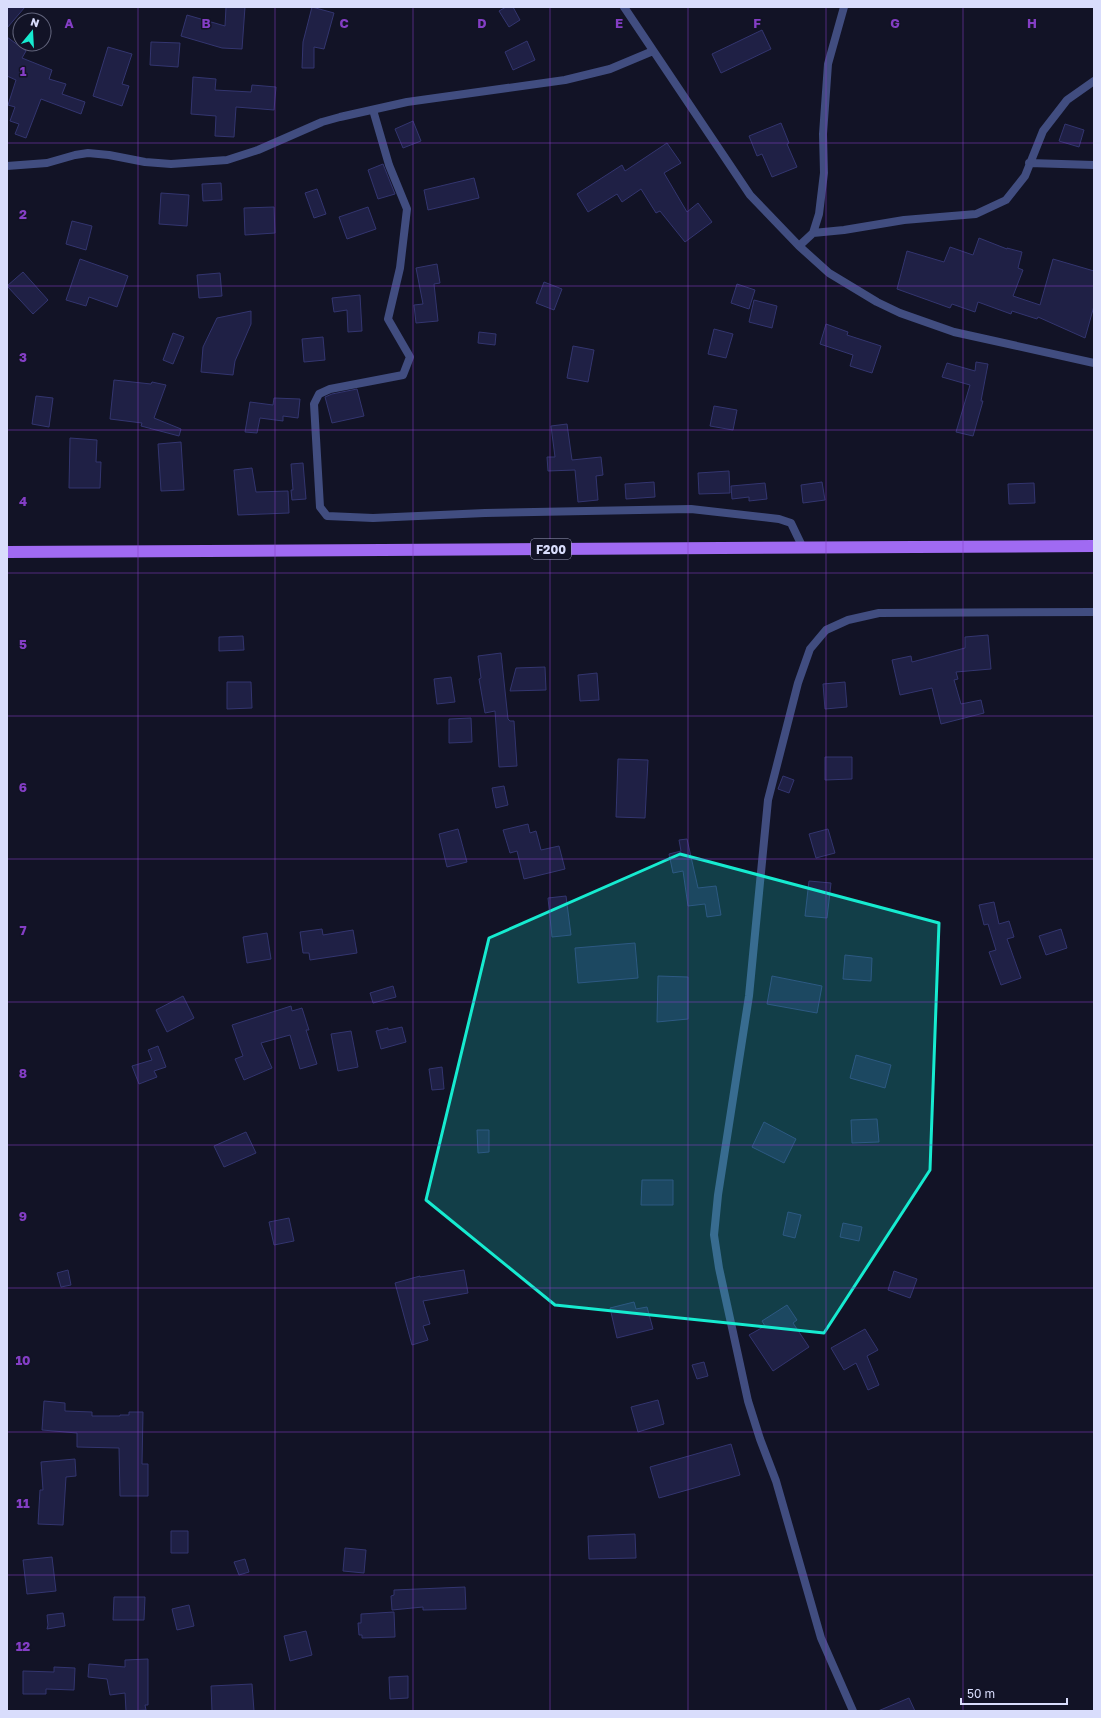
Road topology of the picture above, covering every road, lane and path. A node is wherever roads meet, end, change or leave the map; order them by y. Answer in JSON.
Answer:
{"nodes":[{"id":1,"x":624,"y":7,"type":"edge"},
{"id":2,"x":844,"y":7,"type":"edge"},
{"id":3,"x":653,"y":51,"type":"junction"},
{"id":4,"x":1094,"y":81,"type":"edge"},
{"id":5,"x":373,"y":110,"type":"junction"},
{"id":6,"x":1029,"y":163,"type":"junction"},
{"id":7,"x":1094,"y":165,"type":"edge"},
{"id":8,"x":7,"y":166,"type":"edge"},
{"id":9,"x":813,"y":232,"type":"junction"},
{"id":10,"x":799,"y":246,"type":"junction"},
{"id":11,"x":1094,"y":363,"type":"edge"},
{"id":12,"x":1094,"y":546,"type":"edge"},
{"id":13,"x":803,"y":548,"type":"junction"},
{"id":14,"x":7,"y":552,"type":"edge"},
{"id":15,"x":1094,"y":612,"type":"edge"},
{"id":16,"x":853,"y":1711,"type":"edge"}],
"edges":[{"from":1,"to":3,"type":"street"},
{"from":2,"to":9,"type":"street"},
{"from":3,"to":5,"type":"street"},
{"from":3,"to":10,"type":"street"},
{"from":4,"to":6,"type":"street"},
{"from":5,"to":8,"type":"street"},
{"from":5,"to":13,"type":"street"},
{"from":6,"to":7,"type":"street"},
{"from":6,"to":9,"type":"street"},
{"from":9,"to":10,"type":"street"},
{"from":10,"to":11,"type":"street"},
{"from":12,"to":13,"type":"main road","number":"F200"},
{"from":13,"to":14,"type":"main road","number":"F200"},
{"from":15,"to":16,"type":"street"}]}
